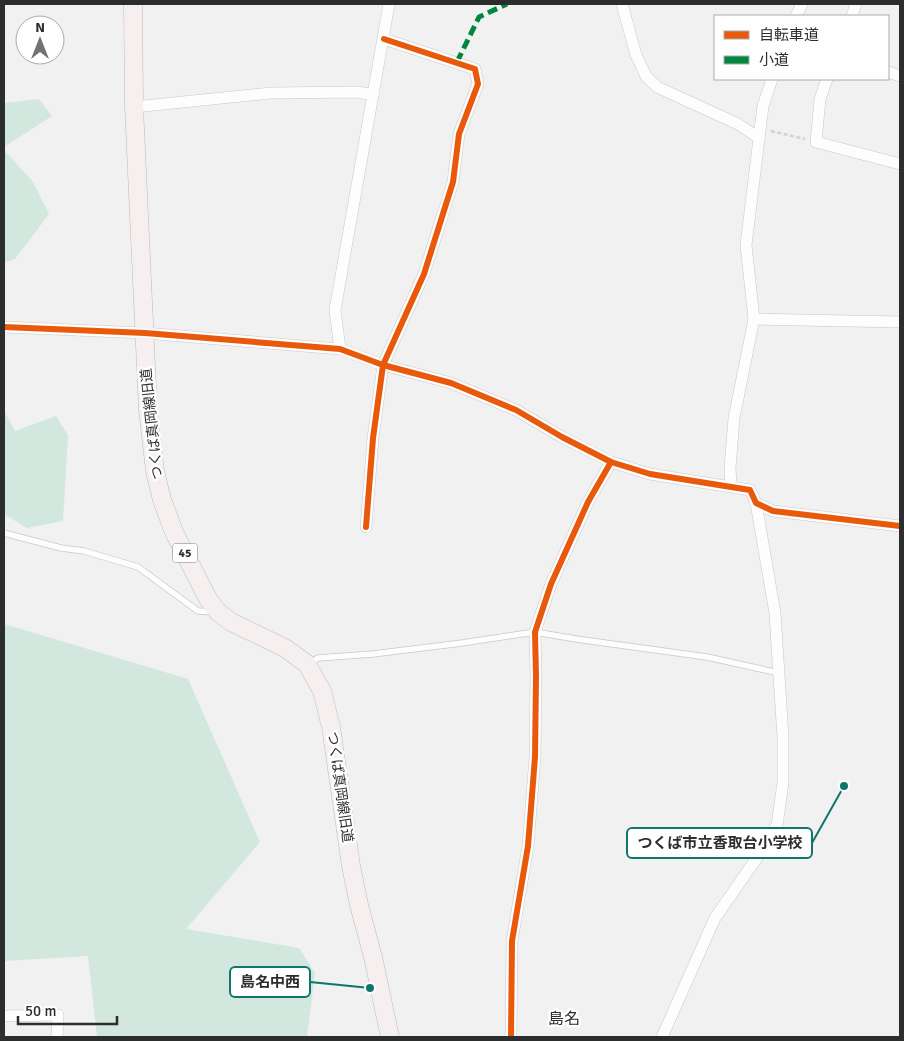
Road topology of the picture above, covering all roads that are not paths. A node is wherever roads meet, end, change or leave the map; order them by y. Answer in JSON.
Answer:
{"nodes":[{"id":1,"x":132,"y":4,"type":"edge"},
{"id":2,"x":389,"y":4,"type":"edge"},
{"id":3,"x":622,"y":4,"type":"edge"},
{"id":4,"x":384,"y":39,"type":"junction"},
{"id":5,"x":772,"y":80,"type":"edge"},
{"id":6,"x":828,"y":80,"type":"edge"},
{"id":7,"x":373,"y":95,"type":"junction"},
{"id":8,"x":134,"y":106,"type":"junction"},
{"id":9,"x":760,"y":134,"type":"junction"},
{"id":10,"x":900,"y":164,"type":"edge"},
{"id":11,"x":754,"y":319,"type":"junction"},
{"id":12,"x":900,"y":322,"type":"edge"},
{"id":13,"x":4,"y":327,"type":"edge"},
{"id":14,"x":145,"y":333,"type":"junction"},
{"id":15,"x":340,"y":349,"type":"junction"},
{"id":16,"x":383,"y":365,"type":"junction"},
{"id":17,"x":611,"y":462,"type":"junction"},
{"id":18,"x":731,"y":486,"type":"junction"},
{"id":19,"x":756,"y":503,"type":"junction"},
{"id":20,"x":900,"y":526,"type":"edge"},
{"id":21,"x":366,"y":527,"type":"dead end"},
{"id":22,"x":4,"y":533,"type":"edge"},
{"id":23,"x":218,"y":612,"type":"junction"},
{"id":24,"x":535,"y":632,"type":"junction"},
{"id":25,"x":307,"y":664,"type":"junction"},
{"id":26,"x":778,"y":673,"type":"junction"},
{"id":27,"x":4,"y":1016,"type":"edge"},
{"id":28,"x":57,"y":1037,"type":"edge"},
{"id":29,"x":390,"y":1037,"type":"edge"},
{"id":30,"x":511,"y":1037,"type":"edge"},
{"id":31,"x":662,"y":1037,"type":"edge"}],
"edges":[{"from":1,"to":8,"type":"main road","name":"つくば真岡線旧道","number":"45"},
{"from":2,"to":4,"type":"street"},
{"from":3,"to":9,"type":"street"},
{"from":4,"to":7,"type":"street"},
{"from":4,"to":16,"type":"street"},
{"from":5,"to":9,"type":"street"},
{"from":6,"to":10,"type":"street"},
{"from":7,"to":8,"type":"street"},
{"from":7,"to":15,"type":"street"},
{"from":8,"to":14,"type":"main road","name":"つくば真岡線旧道","number":"45"},
{"from":9,"to":11,"type":"street"},
{"from":11,"to":12,"type":"street"},
{"from":11,"to":18,"type":"street"},
{"from":13,"to":14,"type":"street"},
{"from":14,"to":15,"type":"street"},
{"from":14,"to":23,"type":"main road","name":"つくば真岡線旧道","number":"45"},
{"from":15,"to":16,"type":"street"},
{"from":16,"to":17,"type":"street"},
{"from":16,"to":21,"type":"street"},
{"from":17,"to":18,"type":"street"},
{"from":17,"to":24,"type":"street"},
{"from":18,"to":19,"type":"street"},
{"from":19,"to":20,"type":"street"},
{"from":19,"to":26,"type":"street"},
{"from":22,"to":23,"type":"lane"},
{"from":23,"to":25,"type":"main road","name":"つくば真岡線旧道","number":"45"},
{"from":24,"to":25,"type":"lane"},
{"from":24,"to":26,"type":"lane"},
{"from":24,"to":30,"type":"street"},
{"from":25,"to":29,"type":"main road","name":"つくば真岡線旧道","number":"45"},
{"from":26,"to":31,"type":"street"},
{"from":27,"to":28,"type":"street"}]}
